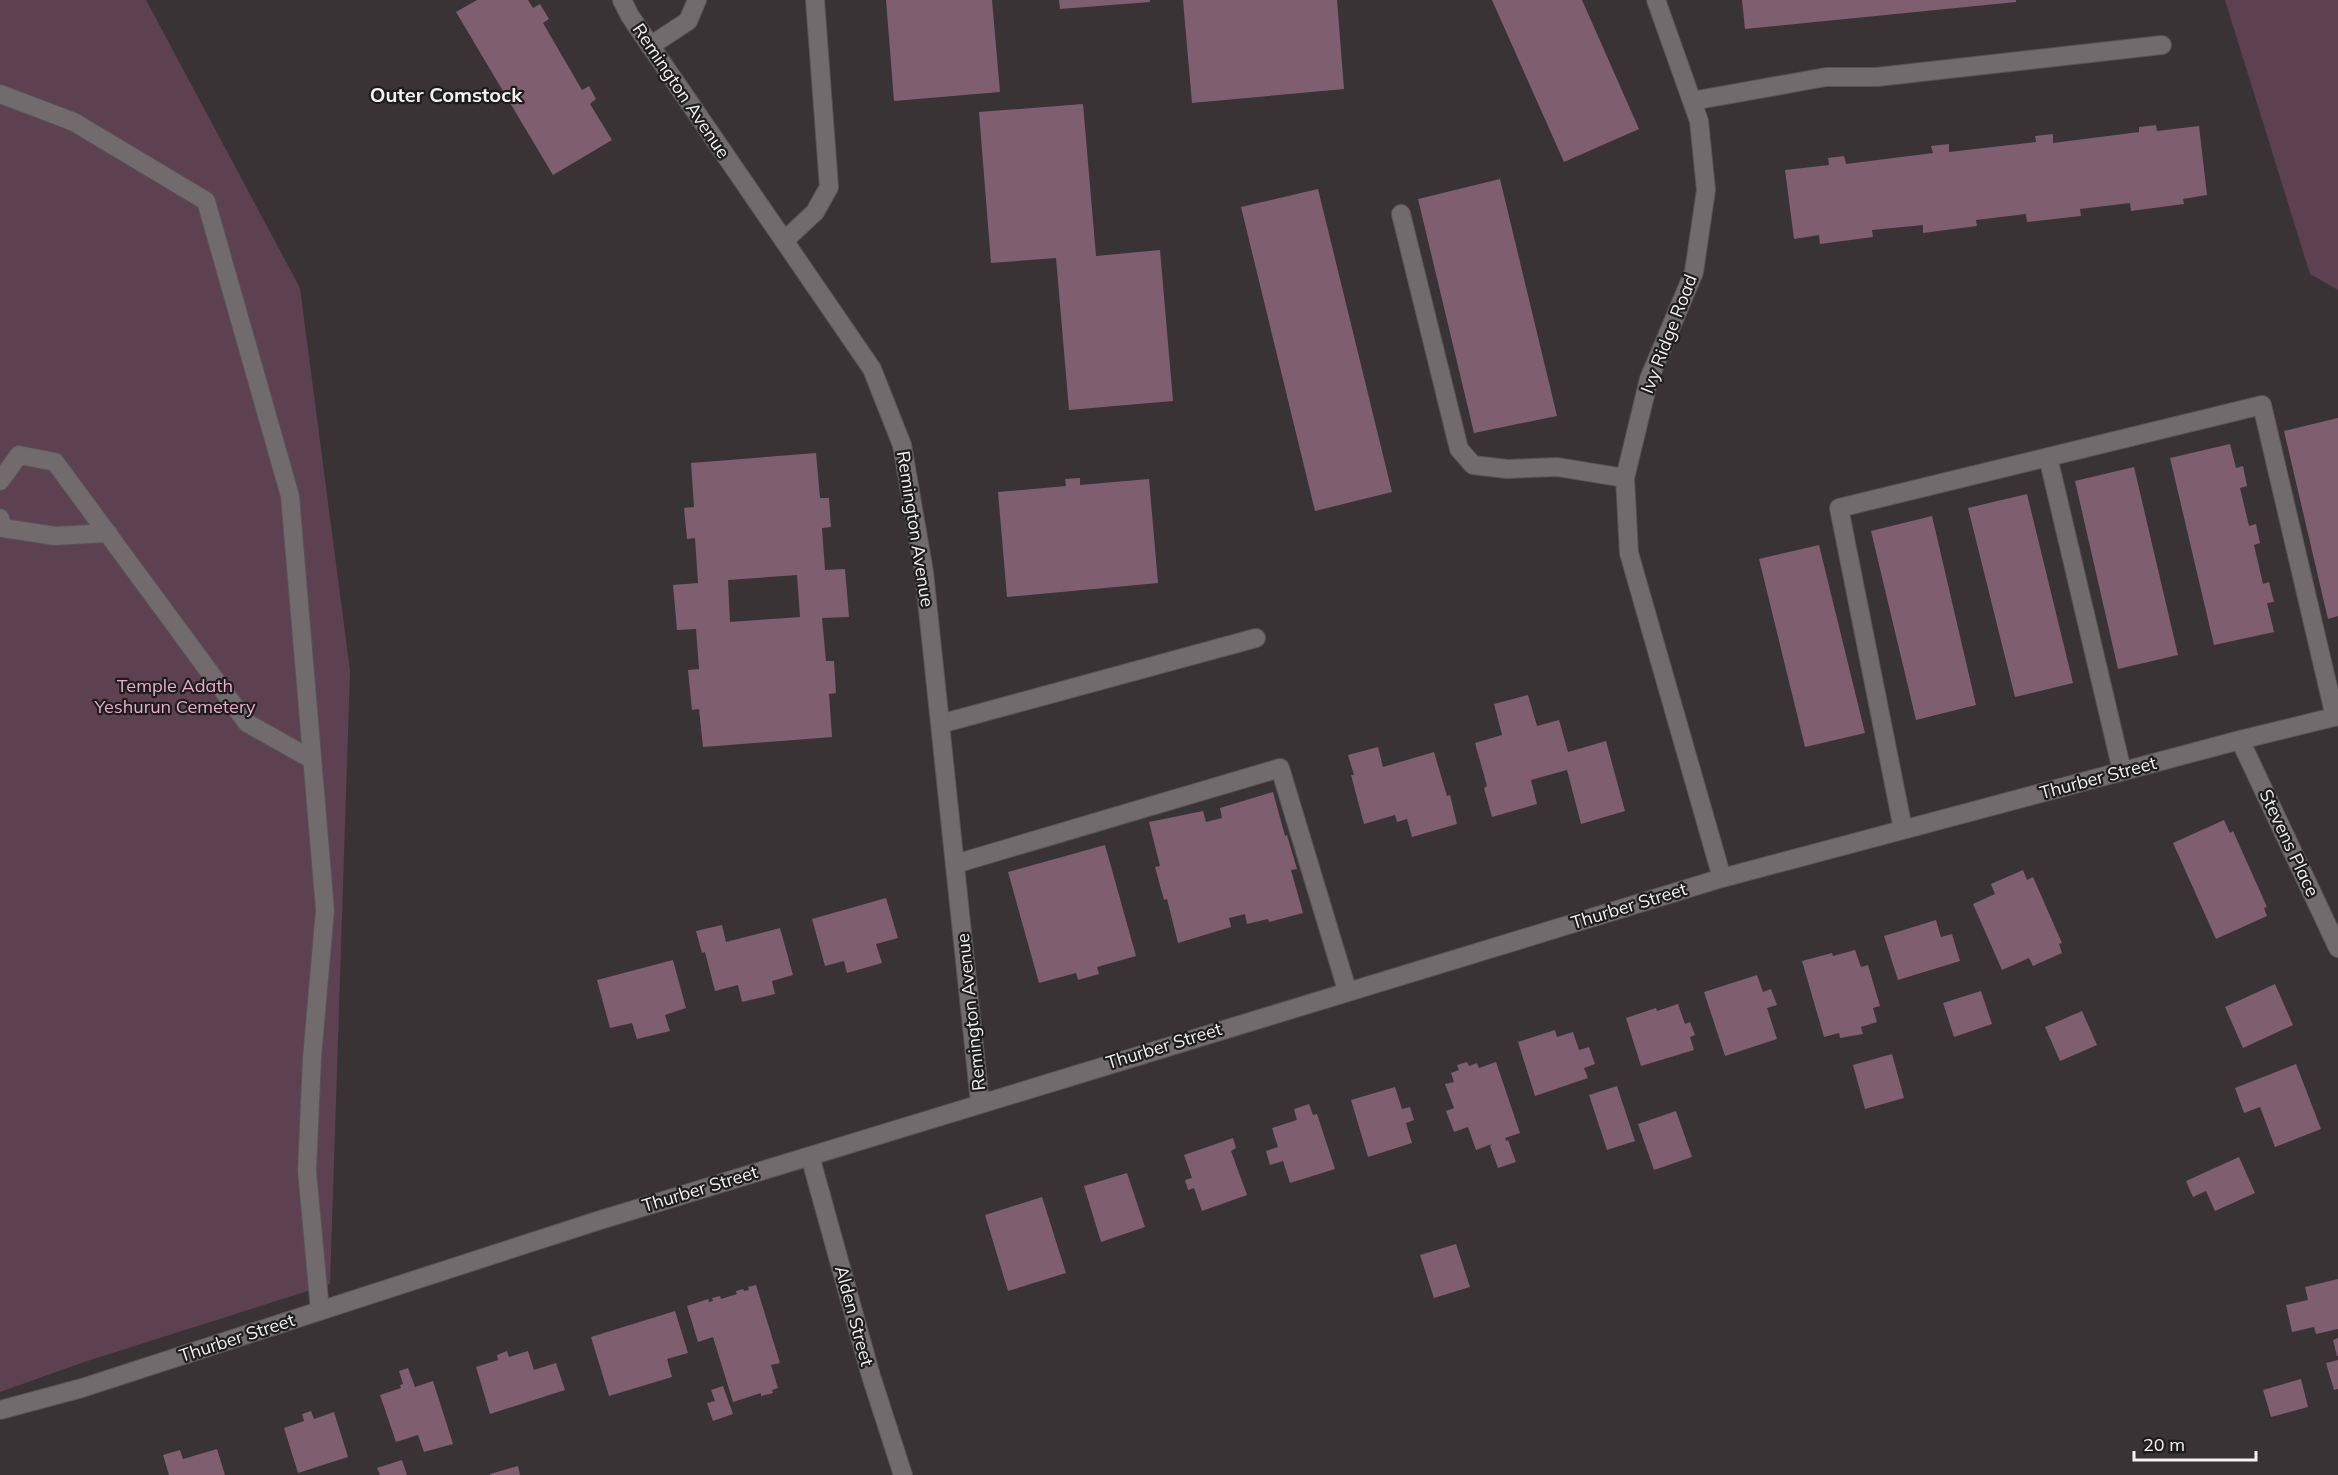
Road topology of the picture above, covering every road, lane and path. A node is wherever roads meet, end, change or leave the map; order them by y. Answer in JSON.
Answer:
{"nodes":[{"id":1,"x":622,"y":0,"type":"edge"},
{"id":2,"x":698,"y":0,"type":"edge"},
{"id":3,"x":815,"y":0,"type":"edge"},
{"id":4,"x":1656,"y":0,"type":"edge"},
{"id":5,"x":2162,"y":45,"type":"dead end"},
{"id":6,"x":650,"y":46,"type":"junction"},
{"id":7,"x":0,"y":94,"type":"edge"},
{"id":8,"x":1692,"y":101,"type":"junction"},
{"id":9,"x":1401,"y":214,"type":"dead end"},
{"id":10,"x":784,"y":241,"type":"junction"},
{"id":11,"x":2048,"y":457,"type":"junction"},
{"id":12,"x":1625,"y":478,"type":"junction"},
{"id":13,"x":0,"y":481,"type":"edge"},
{"id":14,"x":0,"y":518,"type":"edge"},
{"id":15,"x":108,"y":533,"type":"junction"},
{"id":16,"x":1256,"y":638,"type":"dead end"},
{"id":17,"x":2336,"y":716,"type":"edge"},
{"id":18,"x":940,"y":724,"type":"junction"},
{"id":19,"x":2240,"y":740,"type":"junction"},
{"id":20,"x":311,"y":759,"type":"junction"},
{"id":21,"x":2122,"y":771,"type":"junction"},
{"id":22,"x":1903,"y":830,"type":"junction"},
{"id":23,"x":955,"y":864,"type":"junction"},
{"id":24,"x":1722,"y":878,"type":"junction"},
{"id":25,"x":2338,"y":948,"type":"edge"},
{"id":26,"x":1347,"y":990,"type":"junction"},
{"id":27,"x":980,"y":1103,"type":"junction"},
{"id":28,"x":810,"y":1156,"type":"junction"},
{"id":29,"x":320,"y":1311,"type":"junction"},
{"id":30,"x":0,"y":1410,"type":"edge"},
{"id":31,"x":903,"y":1475,"type":"edge"}],
"edges":[{"from":1,"to":6,"type":"street","name":"Remington Avenue"},
{"from":2,"to":6,"type":"street"},
{"from":3,"to":10,"type":"street"},
{"from":4,"to":8,"type":"street","name":"Ivy Ridge Road"},
{"from":5,"to":8,"type":"street"},
{"from":6,"to":10,"type":"street","name":"Remington Avenue"},
{"from":7,"to":20,"type":"street"},
{"from":8,"to":12,"type":"street","name":"Ivy Ridge Road"},
{"from":9,"to":12,"type":"street"},
{"from":10,"to":18,"type":"street","name":"Remington Avenue"},
{"from":11,"to":17,"type":"street"},
{"from":11,"to":21,"type":"street"},
{"from":11,"to":22,"type":"street"},
{"from":12,"to":24,"type":"street","name":"Ivy Ridge Road"},
{"from":13,"to":15,"type":"street"},
{"from":14,"to":15,"type":"street"},
{"from":15,"to":20,"type":"street"},
{"from":16,"to":18,"type":"street"},
{"from":17,"to":19,"type":"street","name":"Thurber Street"},
{"from":18,"to":23,"type":"street","name":"Remington Avenue"},
{"from":19,"to":21,"type":"street","name":"Thurber Street"},
{"from":19,"to":25,"type":"street","name":"Stevens Place"},
{"from":20,"to":29,"type":"street"},
{"from":21,"to":22,"type":"street","name":"Thurber Street"},
{"from":22,"to":24,"type":"street","name":"Thurber Street"},
{"from":23,"to":26,"type":"street"},
{"from":23,"to":27,"type":"street","name":"Remington Avenue"},
{"from":24,"to":26,"type":"street","name":"Thurber Street"},
{"from":26,"to":27,"type":"street","name":"Thurber Street"},
{"from":27,"to":28,"type":"street","name":"Thurber Street"},
{"from":28,"to":29,"type":"street","name":"Thurber Street"},
{"from":28,"to":31,"type":"street","name":"Alden Street"},
{"from":29,"to":30,"type":"street","name":"Thurber Street"}]}
